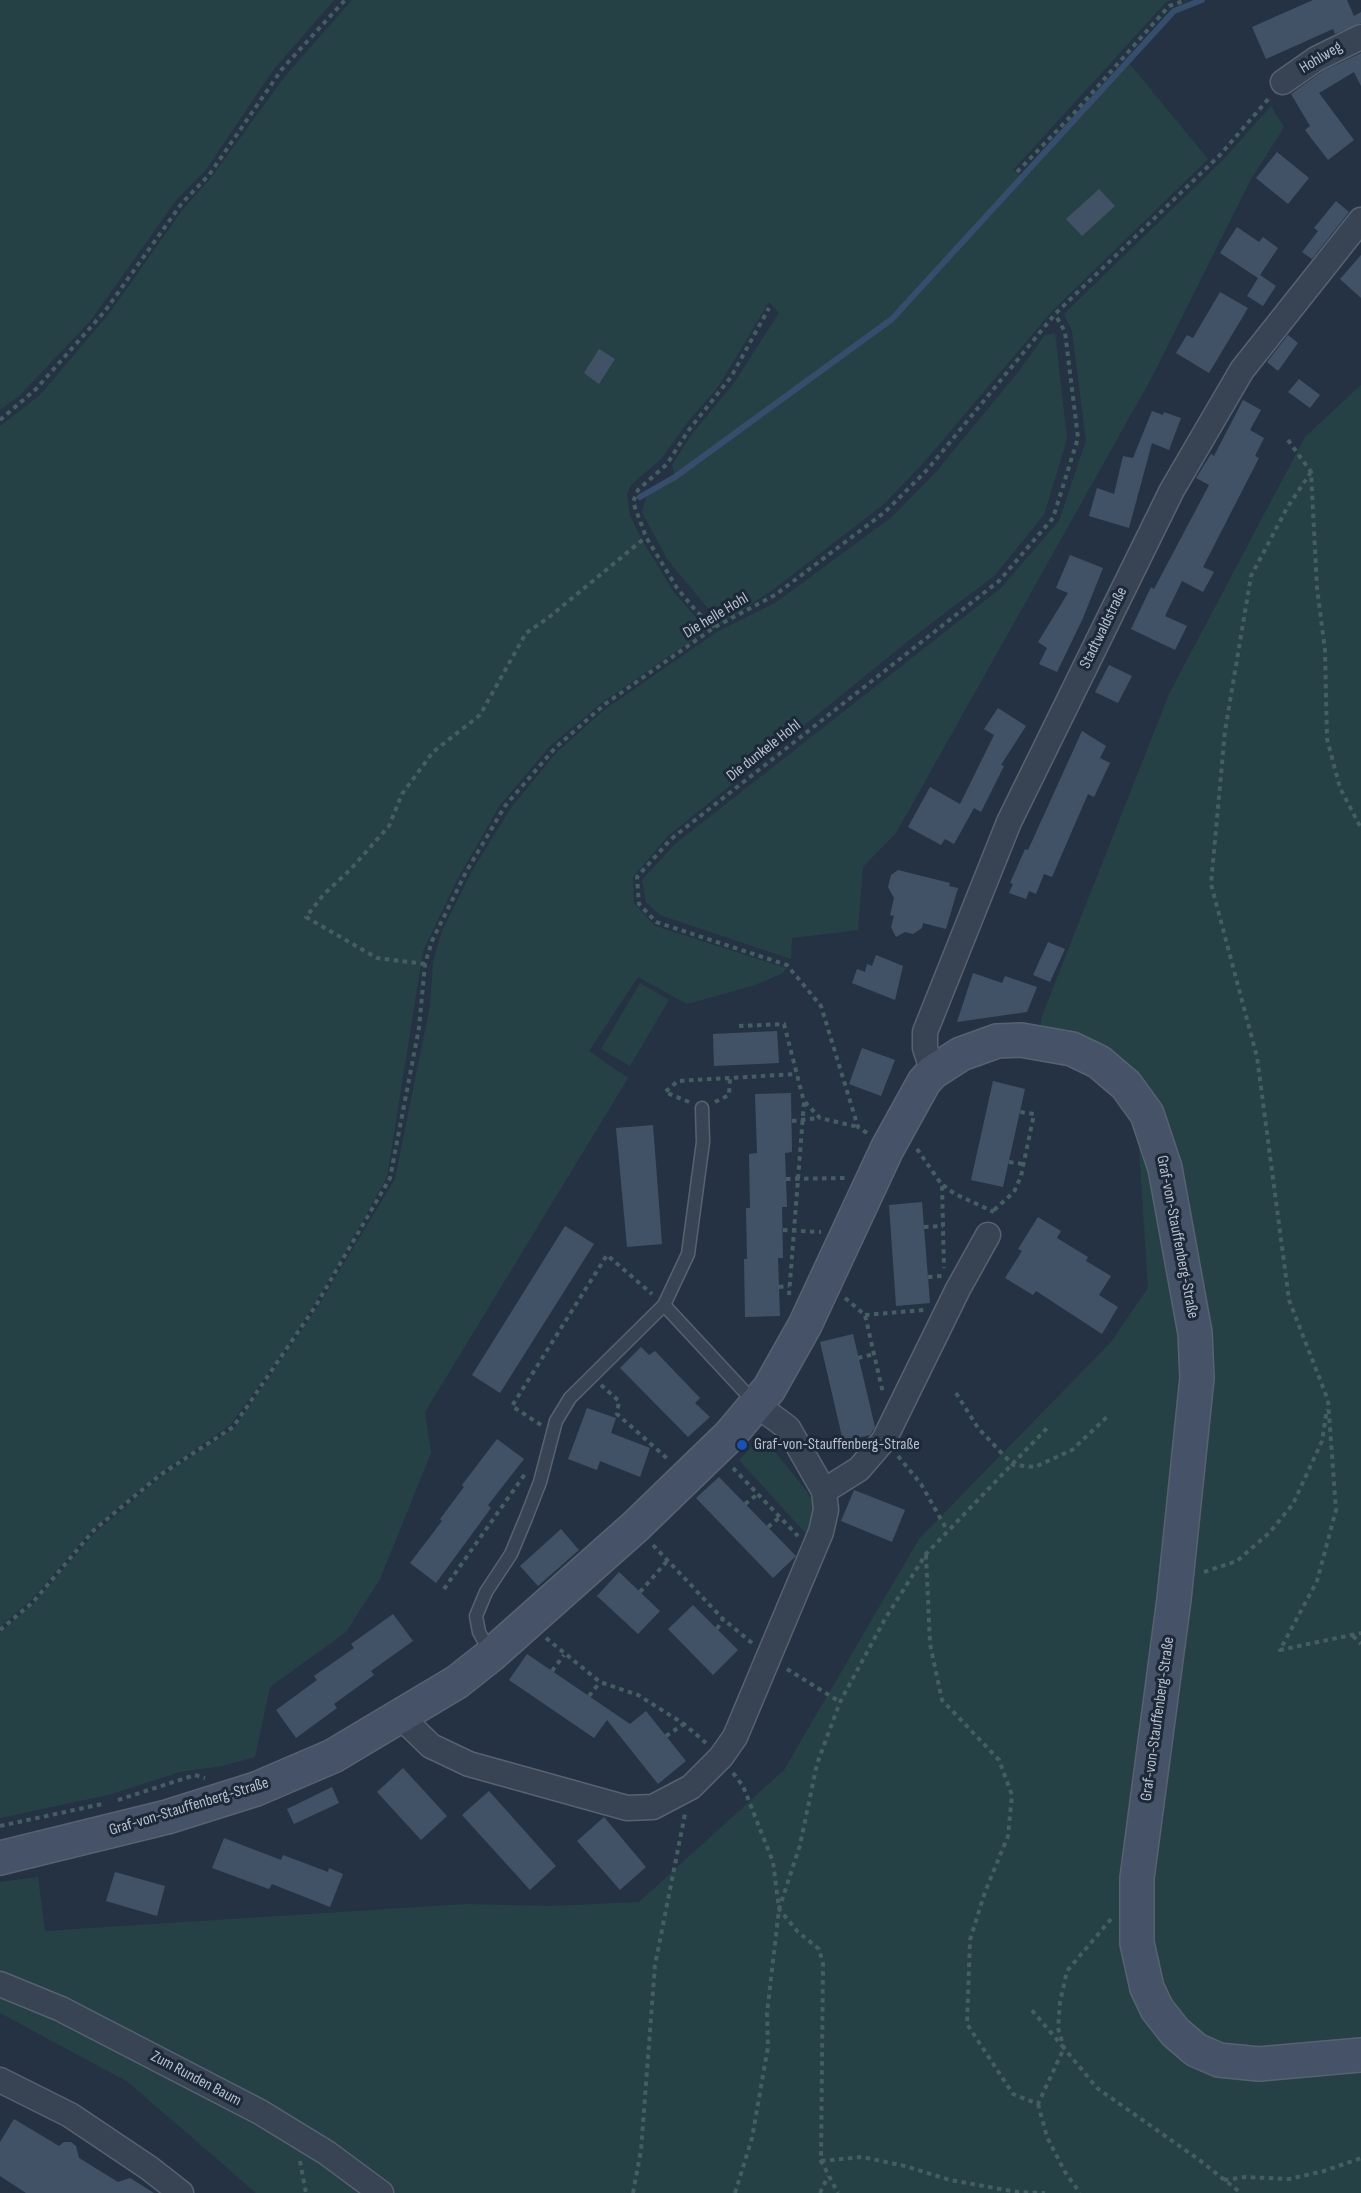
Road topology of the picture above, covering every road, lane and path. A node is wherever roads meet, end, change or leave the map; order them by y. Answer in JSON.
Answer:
{"nodes":[{"id":1,"x":345,"y":0,"type":"edge"},
{"id":2,"x":1186,"y":0,"type":"edge"},
{"id":3,"x":1361,"y":37,"type":"edge"},
{"id":4,"x":1283,"y":82,"type":"joint"},
{"id":5,"x":1017,"y":172,"type":"dead end"},
{"id":6,"x":1361,"y":220,"type":"edge"},
{"id":7,"x":769,"y":308,"type":"dead end"},
{"id":8,"x":1055,"y":314,"type":"junction"},
{"id":9,"x":0,"y":420,"type":"edge"},
{"id":10,"x":1288,"y":440,"type":"dead end"},
{"id":11,"x":1311,"y":472,"type":"junction"},
{"id":12,"x":646,"y":537,"type":"junction"},
{"id":13,"x":715,"y":627,"type":"junction"},
{"id":14,"x":1361,"y":828,"type":"edge"},
{"id":15,"x":426,"y":964,"type":"junction"},
{"id":16,"x":739,"y":1026,"type":"dead end"},
{"id":17,"x":933,"y":1072,"type":"junction"},
{"id":18,"x":797,"y":1074,"type":"junction"},
{"id":19,"x":730,"y":1078,"type":"junction"},
{"id":20,"x":804,"y":1102,"type":"junction"},
{"id":21,"x":702,"y":1108,"type":"junction"},
{"id":22,"x":1020,"y":1112,"type":"dead end"},
{"id":23,"x":820,"y":1118,"type":"junction"},
{"id":24,"x":803,"y":1120,"type":"junction"},
{"id":25,"x":792,"y":1121,"type":"dead end"},
{"id":26,"x":858,"y":1127,"type":"junction"},
{"id":27,"x":893,"y":1137,"type":"junction"},
{"id":28,"x":1009,"y":1162,"type":"dead end"},
{"id":29,"x":1023,"y":1164,"type":"junction"},
{"id":30,"x":798,"y":1178,"type":"junction"},
{"id":31,"x":786,"y":1179,"type":"dead end"},
{"id":32,"x":942,"y":1185,"type":"junction"},
{"id":33,"x":869,"y":1187,"type":"junction"},
{"id":34,"x":994,"y":1210,"type":"junction"},
{"id":35,"x":943,"y":1226,"type":"junction"},
{"id":36,"x":924,"y":1227,"type":"dead end"},
{"id":37,"x":783,"y":1230,"type":"dead end"},
{"id":38,"x":794,"y":1230,"type":"junction"},
{"id":39,"x":988,"y":1234,"type":"joint"},
{"id":40,"x":847,"y":1239,"type":"junction"},
{"id":41,"x":945,"y":1276,"type":"junction"},
{"id":42,"x":928,"y":1277,"type":"dead end"},
{"id":43,"x":826,"y":1283,"type":"junction"},
{"id":44,"x":789,"y":1286,"type":"junction"},
{"id":45,"x":779,"y":1287,"type":"dead end"},
{"id":46,"x":648,"y":1290,"type":"dead end"},
{"id":47,"x":664,"y":1305,"type":"junction"},
{"id":48,"x":949,"y":1308,"type":"junction"},
{"id":49,"x":865,"y":1315,"type":"junction"},
{"id":50,"x":805,"y":1326,"type":"junction"},
{"id":51,"x":874,"y":1354,"type":"junction"},
{"id":52,"x":858,"y":1358,"type":"dead end"},
{"id":53,"x":592,"y":1377,"type":"junction"},
{"id":54,"x":956,"y":1393,"type":"dead end"},
{"id":55,"x":1328,"y":1400,"type":"junction"},
{"id":56,"x":757,"y":1405,"type":"junction"},
{"id":57,"x":1109,"y":1415,"type":"dead end"},
{"id":58,"x":542,"y":1425,"type":"dead end"},
{"id":59,"x":1048,"y":1427,"type":"dead end"},
{"id":60,"x":887,"y":1433,"type":"junction"},
{"id":61,"x":716,"y":1449,"type":"junction"},
{"id":62,"x":1013,"y":1465,"type":"junction"},
{"id":63,"x":687,"y":1476,"type":"junction"},
{"id":64,"x":540,"y":1482,"type":"junction"},
{"id":65,"x":824,"y":1491,"type":"junction"},
{"id":66,"x":758,"y":1494,"type":"junction"},
{"id":67,"x":745,"y":1504,"type":"dead end"},
{"id":68,"x":780,"y":1517,"type":"junction"},
{"id":69,"x":768,"y":1527,"type":"dead end"},
{"id":70,"x":947,"y":1530,"type":"junction"},
{"id":71,"x":649,"y":1542,"type":"dead end"},
{"id":72,"x":813,"y":1552,"type":"junction"},
{"id":73,"x":926,"y":1554,"type":"junction"},
{"id":74,"x":668,"y":1560,"type":"junction"},
{"id":75,"x":444,"y":1589,"type":"dead end"},
{"id":76,"x":640,"y":1592,"type":"dead end"},
{"id":77,"x":1174,"y":1599,"type":"junction"},
{"id":78,"x":723,"y":1619,"type":"junction"},
{"id":79,"x":717,"y":1629,"type":"dead end"},
{"id":80,"x":0,"y":1630,"type":"edge"},
{"id":81,"x":1361,"y":1633,"type":"edge"},
{"id":82,"x":1353,"y":1636,"type":"junction"},
{"id":83,"x":551,"y":1644,"type":"dead end"},
{"id":84,"x":1361,"y":1644,"type":"edge"},
{"id":85,"x":492,"y":1655,"type":"junction"},
{"id":86,"x":564,"y":1655,"type":"junction"},
{"id":87,"x":770,"y":1659,"type":"junction"},
{"id":88,"x":552,"y":1671,"type":"dead end"},
{"id":89,"x":600,"y":1682,"type":"junction"},
{"id":90,"x":589,"y":1696,"type":"dead end"},
{"id":91,"x":840,"y":1702,"type":"junction"},
{"id":92,"x":401,"y":1717,"type":"junction"},
{"id":93,"x":684,"y":1724,"type":"junction"},
{"id":94,"x":666,"y":1736,"type":"dead end"},
{"id":95,"x":722,"y":1757,"type":"junction"},
{"id":96,"x":691,"y":1787,"type":"junction"},
{"id":97,"x":0,"y":1821,"type":"edge"},
{"id":98,"x":11,"y":1823,"type":"dead end"},
{"id":99,"x":0,"y":1858,"type":"edge"},
{"id":100,"x":1136,"y":1893,"type":"junction"},
{"id":101,"x":779,"y":1909,"type":"junction"},
{"id":102,"x":0,"y":1984,"type":"edge"},
{"id":103,"x":1030,"y":2008,"type":"dead end"},
{"id":104,"x":1064,"y":2049,"type":"junction"},
{"id":105,"x":1361,"y":2055,"type":"edge"},
{"id":106,"x":0,"y":2080,"type":"edge"},
{"id":107,"x":1038,"y":2104,"type":"junction"},
{"id":108,"x":1361,"y":2158,"type":"edge"},
{"id":109,"x":821,"y":2160,"type":"junction"},
{"id":110,"x":829,"y":2175,"type":"junction"},
{"id":111,"x":1223,"y":2180,"type":"junction"},
{"id":112,"x":181,"y":2193,"type":"edge"},
{"id":113,"x":381,"y":2193,"type":"edge"},
{"id":114,"x":633,"y":2193,"type":"edge"},
{"id":115,"x":735,"y":2193,"type":"edge"},
{"id":116,"x":820,"y":2193,"type":"edge"},
{"id":117,"x":838,"y":2193,"type":"edge"},
{"id":118,"x":1044,"y":2193,"type":"edge"},
{"id":119,"x":1080,"y":2193,"type":"edge"},
{"id":120,"x":1241,"y":2193,"type":"edge"}],
"edges":[{"from":1,"to":9,"type":"path"},
{"from":2,"to":5,"type":"path"},
{"from":3,"to":4,"type":"street","name":"Hohlweg"},
{"from":4,"to":8,"type":"path","name":"Die helle Hohl"},
{"from":6,"to":17,"type":"street","name":"Stadtwaldstraße"},
{"from":7,"to":12,"type":"path"},
{"from":8,"to":13,"type":"path","name":"Die helle Hohl"},
{"from":8,"to":26,"type":"path","name":"Die dunkele Hohl"},
{"from":10,"to":11,"type":"path"},
{"from":11,"to":14,"type":"path"},
{"from":11,"to":55,"type":"path"},
{"from":12,"to":13,"type":"path"},
{"from":12,"to":15,"type":"path"},
{"from":13,"to":15,"type":"path","name":"Die helle Hohl"},
{"from":15,"to":80,"type":"path","name":"Die helle Hohl"},
{"from":16,"to":18,"type":"path"},
{"from":17,"to":27,"type":"street","name":"Graf-von-Stauffenberg-Straße"},
{"from":17,"to":77,"type":"street","name":"Graf-von-Stauffenberg-Straße"},
{"from":18,"to":19,"type":"path"},
{"from":18,"to":20,"type":"path"},
{"from":19,"to":21,"type":"path"},
{"from":19,"to":21,"type":"path"},
{"from":20,"to":23,"type":"path"},
{"from":20,"to":24,"type":"path"},
{"from":21,"to":47,"type":"lane"},
{"from":22,"to":29,"type":"path"},
{"from":23,"to":24,"type":"path"},
{"from":23,"to":26,"type":"path"},
{"from":24,"to":25,"type":"path"},
{"from":24,"to":30,"type":"path"},
{"from":26,"to":27,"type":"path"},
{"from":27,"to":32,"type":"path"},
{"from":27,"to":33,"type":"street","name":"Graf-von-Stauffenberg-Straße"},
{"from":28,"to":29,"type":"path"},
{"from":29,"to":34,"type":"path"},
{"from":30,"to":31,"type":"path"},
{"from":30,"to":33,"type":"path"},
{"from":30,"to":38,"type":"path"},
{"from":32,"to":34,"type":"path"},
{"from":32,"to":35,"type":"path"},
{"from":33,"to":40,"type":"street","name":"Graf-von-Stauffenberg-Straße"},
{"from":34,"to":39,"type":"path"},
{"from":35,"to":36,"type":"path"},
{"from":35,"to":41,"type":"path"},
{"from":37,"to":38,"type":"path"},
{"from":38,"to":40,"type":"path"},
{"from":38,"to":44,"type":"path"},
{"from":39,"to":48,"type":"street"},
{"from":40,"to":43,"type":"street","name":"Graf-von-Stauffenberg-Straße"},
{"from":41,"to":42,"type":"path"},
{"from":41,"to":48,"type":"path"},
{"from":43,"to":49,"type":"path"},
{"from":43,"to":50,"type":"street","name":"Graf-von-Stauffenberg-Straße"},
{"from":44,"to":45,"type":"path"},
{"from":44,"to":50,"type":"path"},
{"from":46,"to":58,"type":"path"},
{"from":47,"to":53,"type":"lane"},
{"from":47,"to":56,"type":"lane"},
{"from":48,"to":49,"type":"path"},
{"from":48,"to":60,"type":"street"},
{"from":49,"to":51,"type":"path"},
{"from":50,"to":56,"type":"street","name":"Graf-von-Stauffenberg-Straße"},
{"from":51,"to":52,"type":"path"},
{"from":51,"to":60,"type":"path"},
{"from":53,"to":63,"type":"path"},
{"from":53,"to":64,"type":"lane"},
{"from":54,"to":62,"type":"path"},
{"from":55,"to":77,"type":"path"},
{"from":55,"to":82,"type":"path"},
{"from":56,"to":61,"type":"street","name":"Graf-von-Stauffenberg-Straße"},
{"from":56,"to":65,"type":"street"},
{"from":57,"to":62,"type":"path"},
{"from":59,"to":62,"type":"path"},
{"from":60,"to":65,"type":"street"},
{"from":60,"to":70,"type":"path"},
{"from":61,"to":63,"type":"street","name":"Graf-von-Stauffenberg-Straße"},
{"from":61,"to":66,"type":"path"},
{"from":62,"to":70,"type":"path"},
{"from":63,"to":85,"type":"street","name":"Graf-von-Stauffenberg-Straße"},
{"from":64,"to":75,"type":"path"},
{"from":64,"to":85,"type":"lane"},
{"from":65,"to":72,"type":"street"},
{"from":66,"to":67,"type":"path"},
{"from":66,"to":68,"type":"path"},
{"from":68,"to":69,"type":"path"},
{"from":68,"to":72,"type":"path"},
{"from":70,"to":73,"type":"path"},
{"from":71,"to":74,"type":"path"},
{"from":72,"to":87,"type":"street"},
{"from":73,"to":91,"type":"path"},
{"from":73,"to":107,"type":"path"},
{"from":74,"to":76,"type":"path"},
{"from":74,"to":78,"type":"path"},
{"from":77,"to":100,"type":"street","name":"Graf-von-Stauffenberg-Straße"},
{"from":78,"to":79,"type":"path"},
{"from":78,"to":87,"type":"path"},
{"from":81,"to":82,"type":"path"},
{"from":82,"to":84,"type":"path"},
{"from":83,"to":86,"type":"path"},
{"from":85,"to":92,"type":"street","name":"Graf-von-Stauffenberg-Straße"},
{"from":86,"to":88,"type":"path"},
{"from":86,"to":89,"type":"path"},
{"from":87,"to":91,"type":"path"},
{"from":87,"to":95,"type":"street"},
{"from":89,"to":90,"type":"path"},
{"from":89,"to":93,"type":"path"},
{"from":91,"to":101,"type":"path"},
{"from":92,"to":96,"type":"street"},
{"from":92,"to":99,"type":"street","name":"Graf-von-Stauffenberg-Straße"},
{"from":93,"to":94,"type":"path"},
{"from":93,"to":95,"type":"path"},
{"from":95,"to":96,"type":"street"},
{"from":95,"to":101,"type":"path"},
{"from":96,"to":114,"type":"path"},
{"from":97,"to":98,"type":"path"},
{"from":100,"to":104,"type":"path"},
{"from":100,"to":105,"type":"street","name":"Graf-von-Stauffenberg-Straße"},
{"from":101,"to":109,"type":"path"},
{"from":101,"to":115,"type":"path"},
{"from":102,"to":113,"type":"street","name":"Zum Runden Baum"},
{"from":103,"to":104,"type":"path"},
{"from":104,"to":107,"type":"path"},
{"from":104,"to":111,"type":"path"},
{"from":106,"to":112,"type":"street"},
{"from":107,"to":119,"type":"path"},
{"from":108,"to":111,"type":"path"},
{"from":109,"to":110,"type":"path"},
{"from":109,"to":118,"type":"path"},
{"from":110,"to":116,"type":"path"},
{"from":110,"to":117,"type":"path"},
{"from":111,"to":120,"type":"path"}]}
